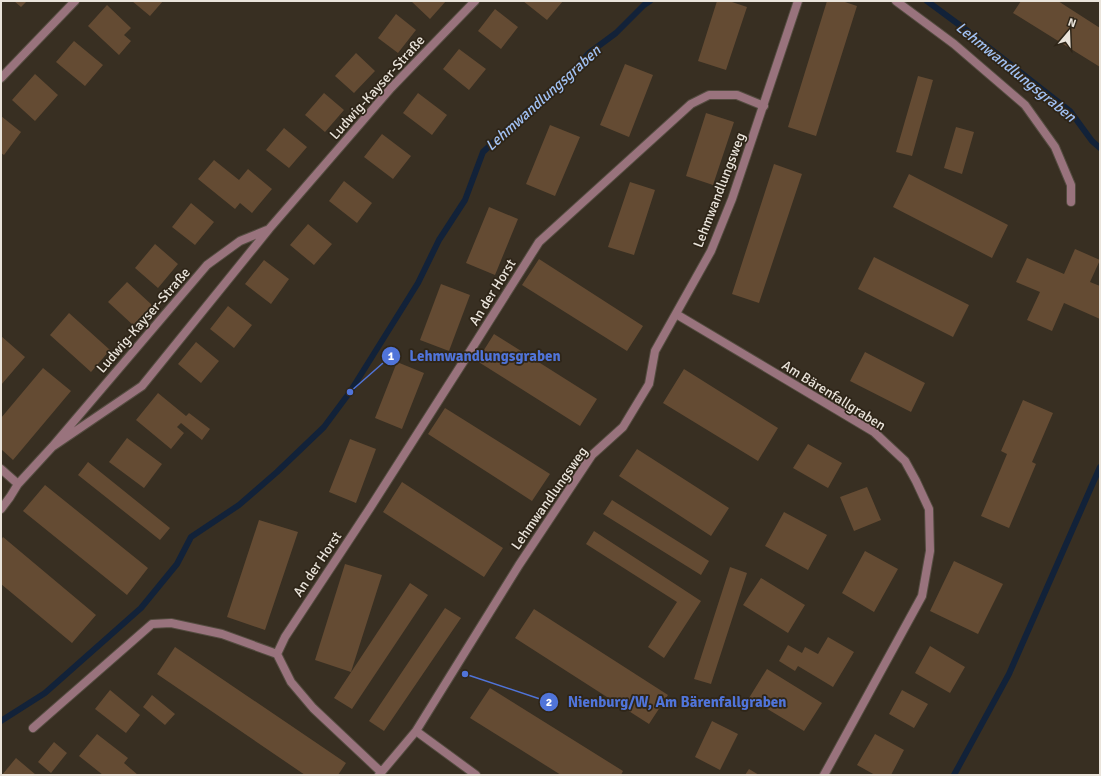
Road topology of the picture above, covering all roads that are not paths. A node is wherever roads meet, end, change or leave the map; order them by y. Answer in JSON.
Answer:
{"nodes":[{"id":1,"x":75,"y":1,"type":"edge"},
{"id":2,"x":475,"y":1,"type":"edge"},
{"id":3,"x":798,"y":1,"type":"edge"},
{"id":4,"x":896,"y":1,"type":"edge"},
{"id":5,"x":1,"y":78,"type":"edge"},
{"id":6,"x":764,"y":106,"type":"junction"},
{"id":7,"x":1071,"y":202,"type":"dead end"},
{"id":8,"x":269,"y":229,"type":"junction"},
{"id":9,"x":676,"y":314,"type":"junction"},
{"id":10,"x":52,"y":447,"type":"junction"},
{"id":11,"x":1,"y":469,"type":"edge"},
{"id":12,"x":18,"y":484,"type":"junction"},
{"id":13,"x":1,"y":509,"type":"edge"},
{"id":14,"x":277,"y":654,"type":"junction"},
{"id":15,"x":33,"y":728,"type":"dead end"},
{"id":16,"x":416,"y":732,"type":"junction"},
{"id":17,"x":380,"y":773,"type":"edge"},
{"id":18,"x":476,"y":775,"type":"edge"},
{"id":19,"x":824,"y":775,"type":"edge"}],
"edges":[{"from":1,"to":5,"type":"street"},
{"from":2,"to":8,"type":"street","name":"Ludwig-Kayser-Straße"},
{"from":3,"to":6,"type":"street","name":"Lehmwandlungsweg"},
{"from":4,"to":7,"type":"street"},
{"from":6,"to":9,"type":"street","name":"Lehmwandlungsweg"},
{"from":6,"to":14,"type":"street","name":"An der Horst"},
{"from":8,"to":10,"type":"street","name":"Ludwig-Kayser-Straße"},
{"from":8,"to":10,"type":"street","name":"Ludwig-Kayser-Straße"},
{"from":9,"to":16,"type":"street","name":"Lehmwandlungsweg"},
{"from":9,"to":19,"type":"street","name":"Am Bärenfallgraben"},
{"from":10,"to":12,"type":"street","name":"Ludwig-Kayser-Straße"},
{"from":11,"to":12,"type":"street"},
{"from":12,"to":13,"type":"street","name":"Ludwig-Kayser-Straße"},
{"from":14,"to":15,"type":"street"},
{"from":14,"to":17,"type":"street"},
{"from":16,"to":17,"type":"street","name":"Lehmwandlungsweg"},
{"from":16,"to":18,"type":"street"}]}
